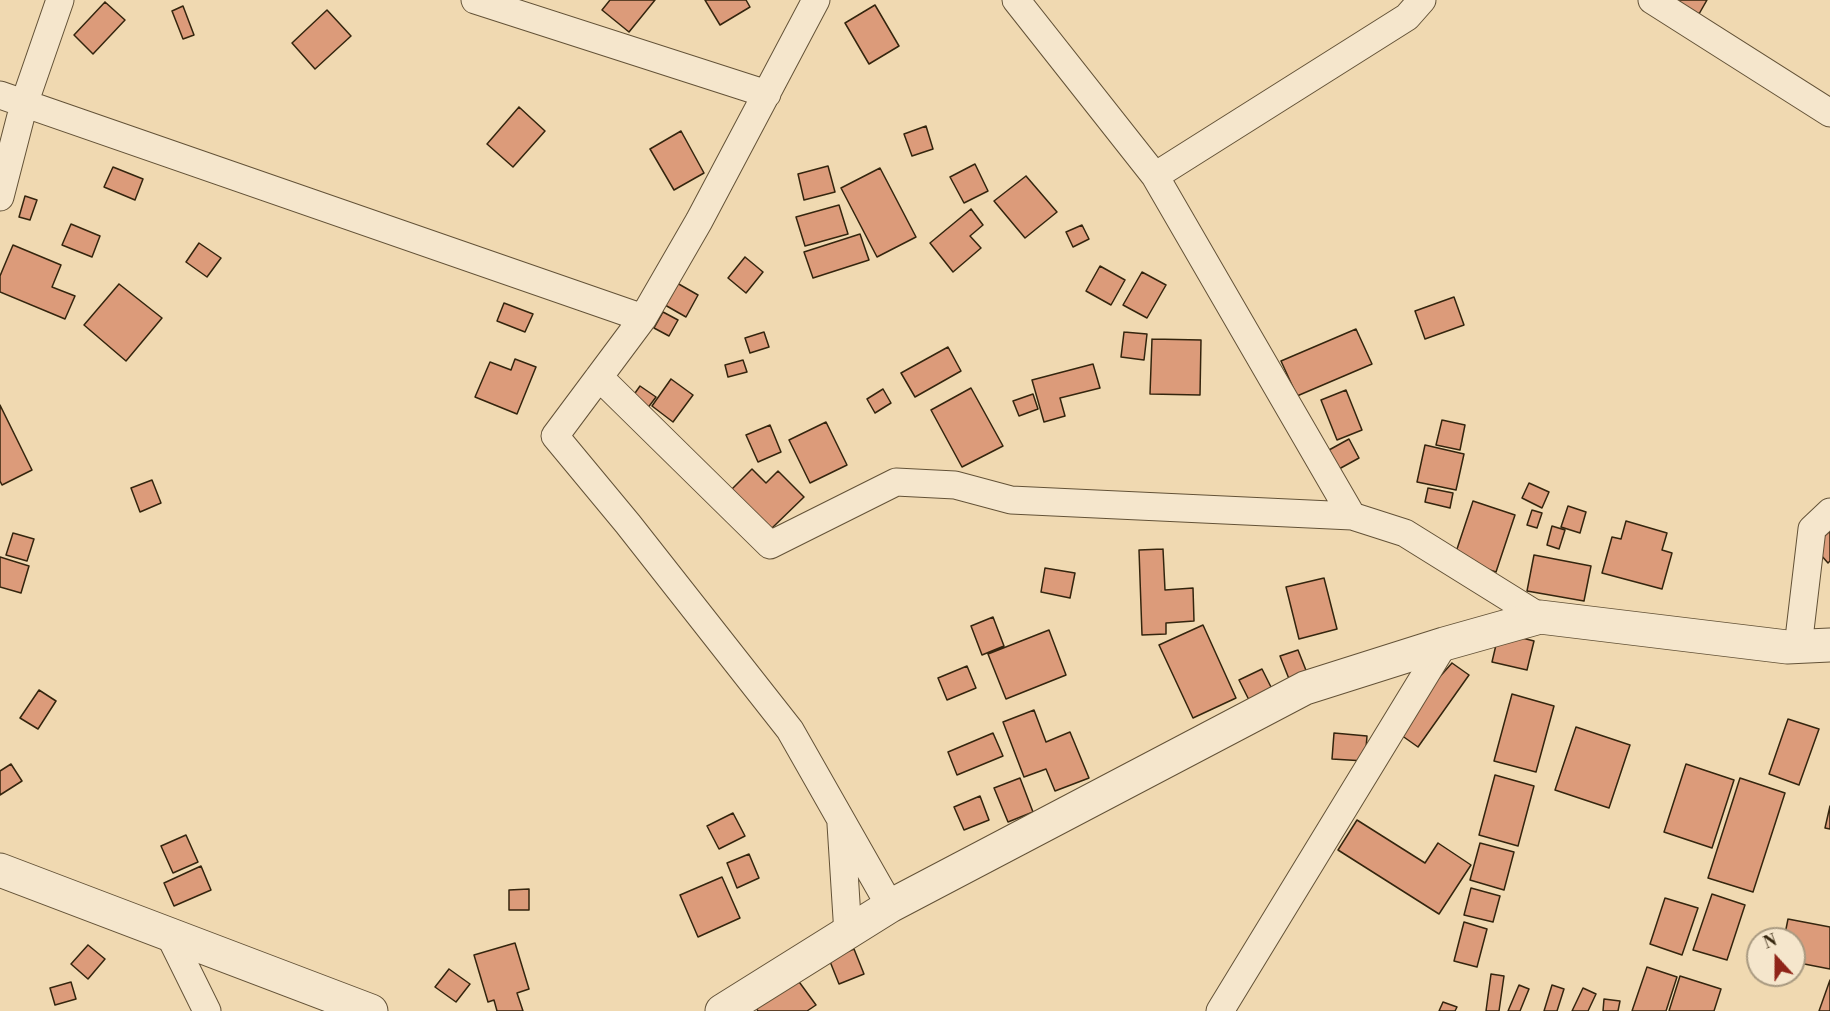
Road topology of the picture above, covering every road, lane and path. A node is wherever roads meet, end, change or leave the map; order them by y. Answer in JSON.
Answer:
{"nodes":[{"id":1,"x":60,"y":0,"type":"edge"},
{"id":2,"x":475,"y":0,"type":"edge"},
{"id":3,"x":816,"y":0,"type":"edge"},
{"id":4,"x":1017,"y":0,"type":"edge"},
{"id":5,"x":1422,"y":0,"type":"edge"},
{"id":6,"x":1652,"y":0,"type":"edge"},
{"id":7,"x":767,"y":94,"type":"junction"},
{"id":8,"x":12,"y":100,"type":"edge"},
{"id":9,"x":1830,"y":113,"type":"edge"},
{"id":10,"x":1155,"y":176,"type":"junction"},
{"id":11,"x":0,"y":198,"type":"edge"},
{"id":12,"x":643,"y":318,"type":"junction"},
{"id":13,"x":599,"y":377,"type":"junction"},
{"id":14,"x":1830,"y":512,"type":"edge"},
{"id":15,"x":1352,"y":516,"type":"junction"},
{"id":16,"x":1540,"y":617,"type":"junction"},
{"id":17,"x":1444,"y":644,"type":"junction"},
{"id":18,"x":1830,"y":645,"type":"edge"},
{"id":19,"x":1798,"y":647,"type":"junction"},
{"id":20,"x":840,"y":818,"type":"junction"},
{"id":21,"x":0,"y":870,"type":"edge"},
{"id":22,"x":890,"y":906,"type":"junction"},
{"id":23,"x":169,"y":934,"type":"junction"},
{"id":24,"x":848,"y":934,"type":"junction"},
{"id":25,"x":207,"y":1011,"type":"edge"},
{"id":26,"x":371,"y":1011,"type":"edge"},
{"id":27,"x":722,"y":1011,"type":"edge"},
{"id":28,"x":1220,"y":1011,"type":"edge"}],
"edges":[{"from":1,"to":8,"type":"street"},
{"from":2,"to":7,"type":"street"},
{"from":3,"to":7,"type":"street"},
{"from":4,"to":10,"type":"street"},
{"from":5,"to":10,"type":"street"},
{"from":6,"to":9,"type":"street"},
{"from":7,"to":12,"type":"street"},
{"from":8,"to":11,"type":"street"},
{"from":8,"to":12,"type":"street"},
{"from":10,"to":15,"type":"street"},
{"from":12,"to":13,"type":"street"},
{"from":13,"to":15,"type":"street"},
{"from":13,"to":20,"type":"street"},
{"from":14,"to":19,"type":"street"},
{"from":15,"to":16,"type":"street"},
{"from":16,"to":17,"type":"street"},
{"from":16,"to":19,"type":"street"},
{"from":17,"to":22,"type":"street"},
{"from":17,"to":28,"type":"street"},
{"from":18,"to":19,"type":"street"},
{"from":20,"to":22,"type":"street"},
{"from":20,"to":24,"type":"street"},
{"from":21,"to":23,"type":"street"},
{"from":22,"to":24,"type":"street"},
{"from":23,"to":25,"type":"street"},
{"from":23,"to":26,"type":"street"},
{"from":24,"to":27,"type":"street"}]}
